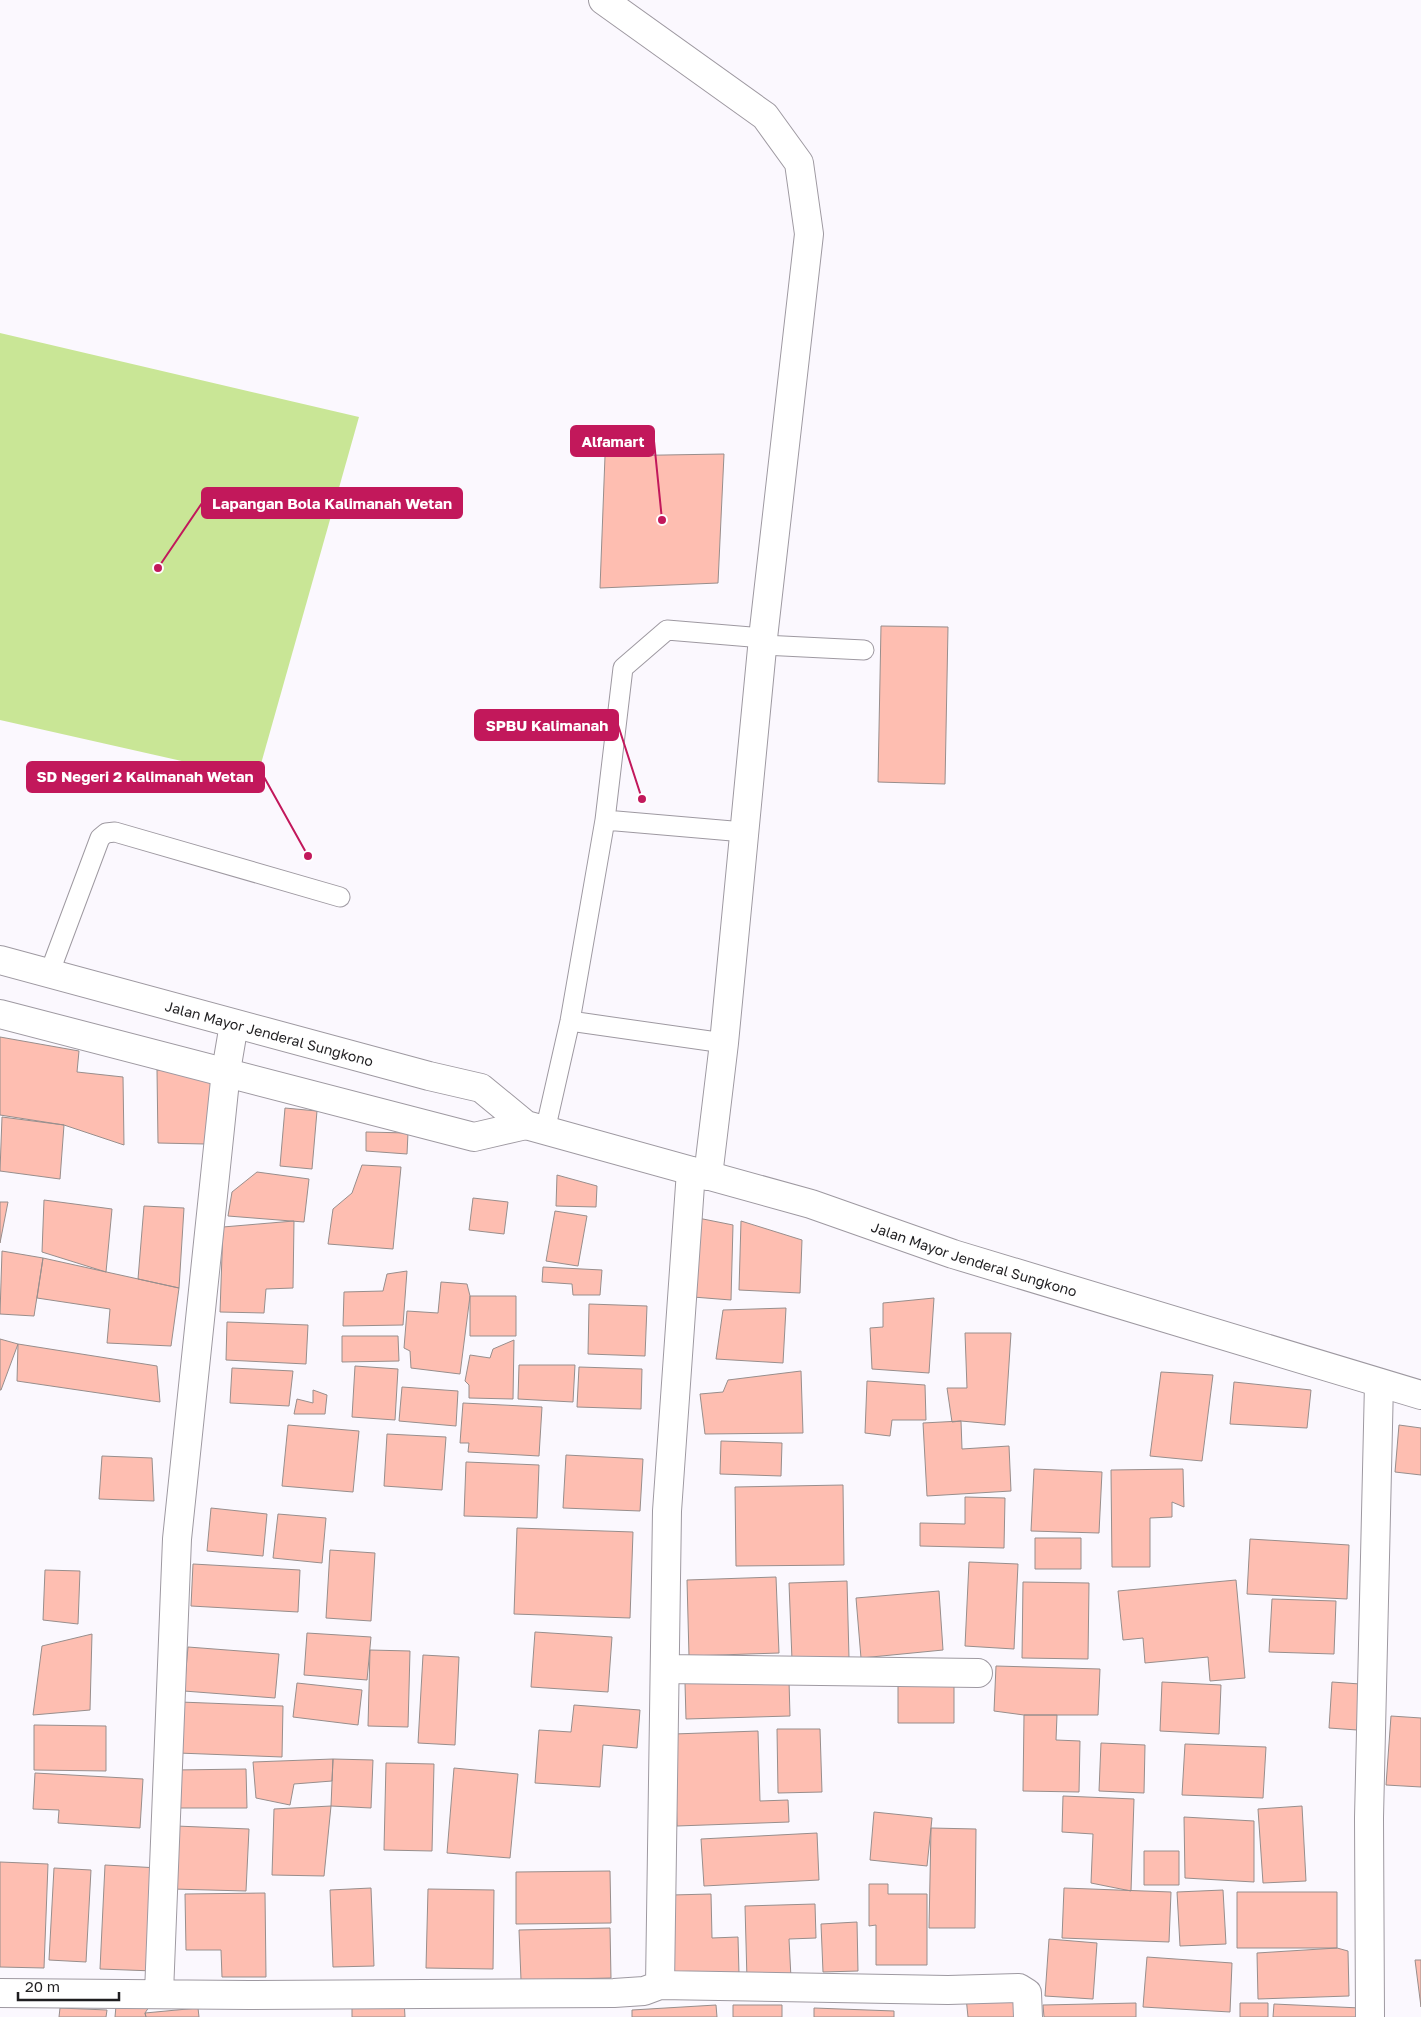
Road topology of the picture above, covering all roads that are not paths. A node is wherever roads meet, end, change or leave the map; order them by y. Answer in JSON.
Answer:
{"nodes":[{"id":1,"x":603,"y":0,"type":"edge"},
{"id":2,"x":763,"y":642,"type":"junction"},
{"id":3,"x":864,"y":650,"type":"dead end"},
{"id":4,"x":605,"y":820,"type":"junction"},
{"id":5,"x":744,"y":832,"type":"junction"},
{"id":6,"x":340,"y":897,"type":"dead end"},
{"id":7,"x":0,"y":960,"type":"edge"},
{"id":8,"x":49,"y":974,"type":"junction"},
{"id":9,"x":0,"y":1014,"type":"edge"},
{"id":10,"x":570,"y":1020,"type":"junction"},
{"id":11,"x":234,"y":1024,"type":"junction"},
{"id":12,"x":724,"y":1043,"type":"junction"},
{"id":13,"x":226,"y":1071,"type":"junction"},
{"id":14,"x":536,"y":1128,"type":"junction"},
{"id":15,"x":700,"y":1173,"type":"junction"},
{"id":16,"x":1379,"y":1383,"type":"junction"},
{"id":17,"x":1421,"y":1395,"type":"edge"},
{"id":18,"x":665,"y":1669,"type":"junction"},
{"id":19,"x":978,"y":1673,"type":"dead end"},
{"id":20,"x":660,"y":1985,"type":"junction"},
{"id":21,"x":0,"y":1993,"type":"edge"},
{"id":22,"x":159,"y":1993,"type":"junction"},
{"id":23,"x":615,"y":2005,"type":"edge"},
{"id":24,"x":250,"y":2006,"type":"edge"},
{"id":25,"x":1028,"y":2017,"type":"edge"},
{"id":26,"x":1370,"y":2017,"type":"edge"}],
"edges":[{"from":1,"to":2,"type":"street"},
{"from":2,"to":3,"type":"lane"},
{"from":2,"to":4,"type":"lane"},
{"from":2,"to":5,"type":"street"},
{"from":4,"to":5,"type":"lane"},
{"from":4,"to":10,"type":"lane"},
{"from":5,"to":12,"type":"street"},
{"from":6,"to":8,"type":"lane"},
{"from":7,"to":8,"type":"street","name":"Jalan Mayor Jenderal Sungkono"},
{"from":8,"to":11,"type":"street","name":"Jalan Mayor Jenderal Sungkono"},
{"from":9,"to":13,"type":"street","name":"Jalan Mayor Jenderal Sungkono"},
{"from":10,"to":12,"type":"lane"},
{"from":10,"to":14,"type":"lane"},
{"from":11,"to":13,"type":"street"},
{"from":11,"to":14,"type":"street","name":"Jalan Mayor Jenderal Sungkono"},
{"from":12,"to":15,"type":"street"},
{"from":13,"to":14,"type":"street","name":"Jalan Mayor Jenderal Sungkono"},
{"from":13,"to":22,"type":"street"},
{"from":14,"to":15,"type":"street","name":"Jalan Mayor Jenderal Sungkono"},
{"from":15,"to":16,"type":"street","name":"Jalan Mayor Jenderal Sungkono"},
{"from":15,"to":18,"type":"street"},
{"from":16,"to":17,"type":"street","name":"Jalan Mayor Jenderal Sungkono"},
{"from":16,"to":26,"type":"street"},
{"from":18,"to":19,"type":"street"},
{"from":18,"to":20,"type":"street"},
{"from":20,"to":23,"type":"street"},
{"from":20,"to":25,"type":"street"},
{"from":21,"to":22,"type":"street"},
{"from":22,"to":24,"type":"street"},
{"from":23,"to":24,"type":"street"}]}
